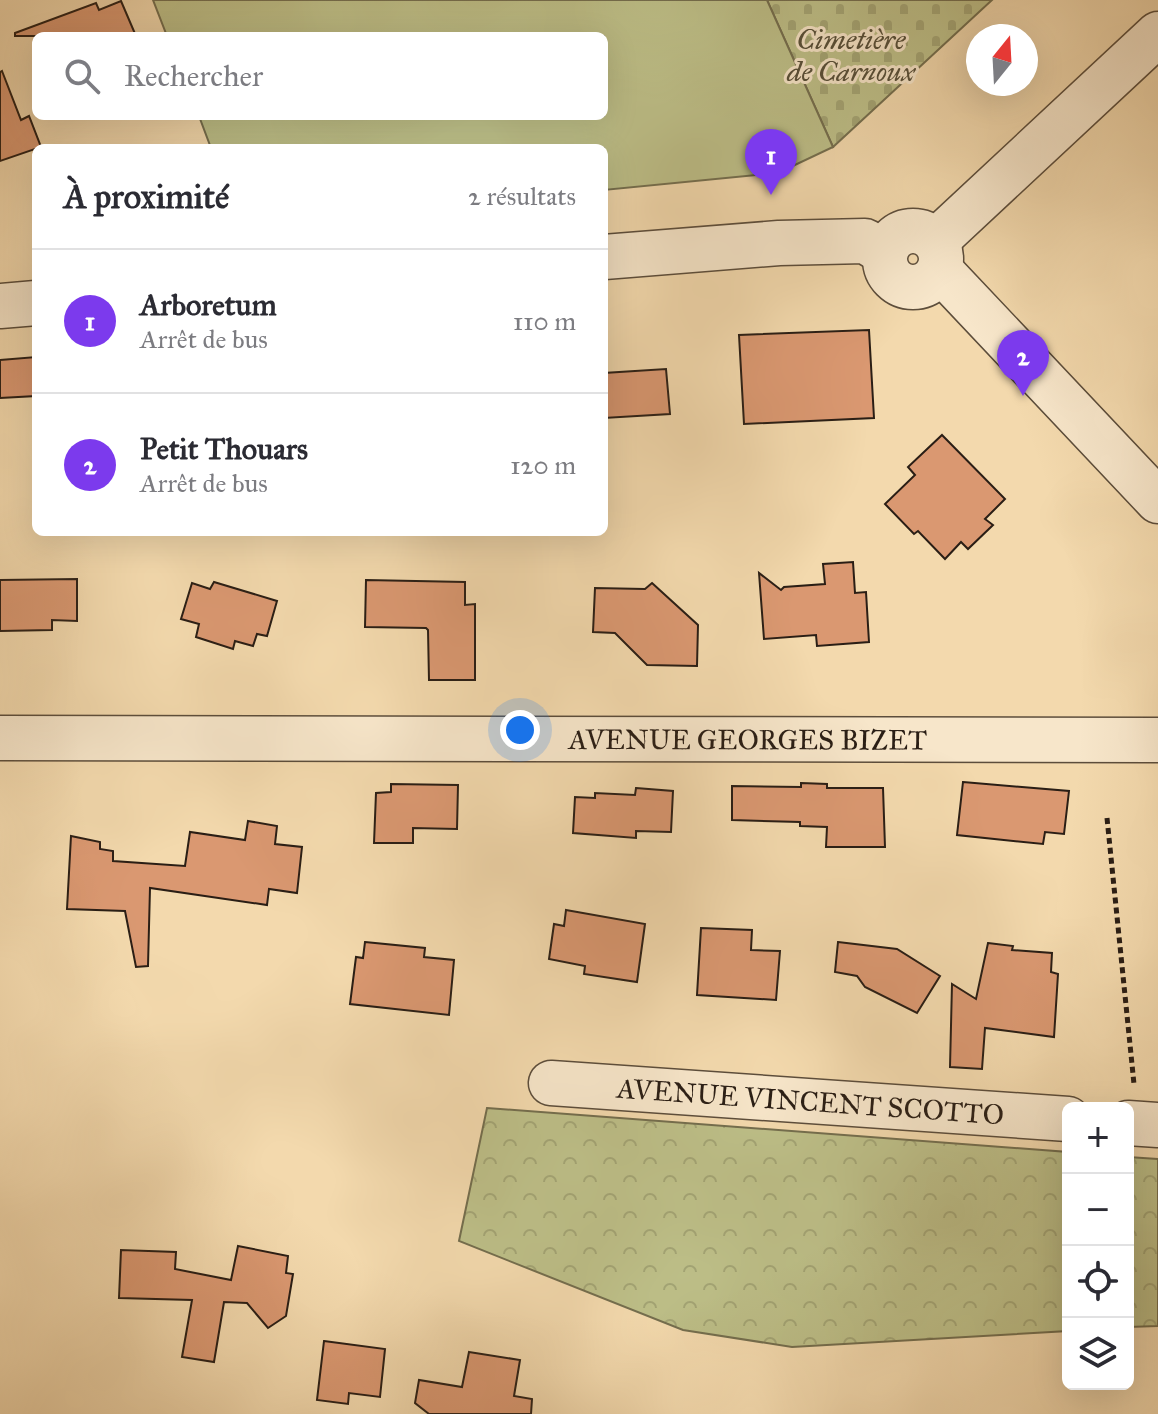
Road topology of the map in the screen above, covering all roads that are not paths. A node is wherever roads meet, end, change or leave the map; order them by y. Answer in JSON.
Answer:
{"nodes":[{"id":1,"x":1158,"y":34,"type":"edge"},
{"id":2,"x":938,"y":255,"type":"junction"},
{"id":3,"x":608,"y":257,"type":"edge"},
{"id":4,"x":32,"y":303,"type":"edge"},
{"id":5,"x":0,"y":306,"type":"edge"},
{"id":6,"x":1158,"y":501,"type":"edge"},
{"id":7,"x":0,"y":738,"type":"edge"},
{"id":8,"x":1158,"y":740,"type":"edge"},
{"id":9,"x":551,"y":1083,"type":"dead end"},
{"id":10,"x":1062,"y":1119,"type":"edge"}],
"edges":[{"from":1,"to":2,"type":"street"},
{"from":2,"to":3,"type":"street"},
{"from":2,"to":6,"type":"street"},
{"from":4,"to":5,"type":"street"},
{"from":7,"to":8,"type":"street","name":"AVENUE GEORGES BIZET"},
{"from":9,"to":10,"type":"street","name":"AVENUE VINCENT SCOTTO"}]}
